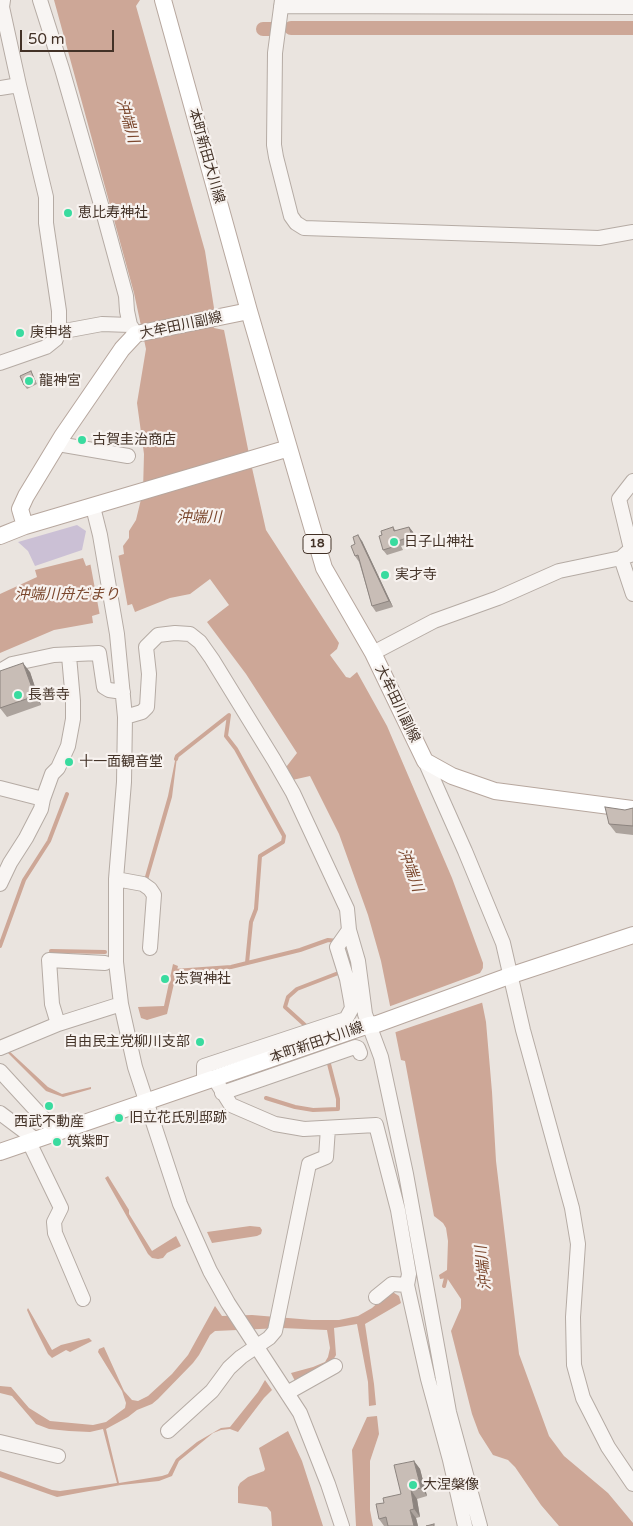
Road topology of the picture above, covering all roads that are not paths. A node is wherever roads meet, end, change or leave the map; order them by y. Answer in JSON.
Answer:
{"nodes":[{"id":1,"x":2,"y":0,"type":"edge"},
{"id":2,"x":40,"y":0,"type":"edge"},
{"id":3,"x":163,"y":0,"type":"edge"},
{"id":4,"x":282,"y":3,"type":"edge"},
{"id":5,"x":633,"y":7,"type":"edge"},
{"id":6,"x":19,"y":85,"type":"junction"},
{"id":7,"x":0,"y":88,"type":"edge"},
{"id":8,"x":633,"y":232,"type":"edge"},
{"id":9,"x":247,"y":312,"type":"junction"},
{"id":10,"x":133,"y":329,"type":"junction"},
{"id":11,"x":58,"y":332,"type":"junction"},
{"id":12,"x":10,"y":360,"type":"edge"},
{"id":13,"x":58,"y":444,"type":"junction"},
{"id":14,"x":289,"y":448,"type":"junction"},
{"id":15,"x":128,"y":456,"type":"dead end"},
{"id":16,"x":633,"y":481,"type":"edge"},
{"id":17,"x":93,"y":507,"type":"junction"},
{"id":18,"x":25,"y":526,"type":"junction"},
{"id":19,"x":1,"y":533,"type":"edge"},
{"id":20,"x":627,"y":556,"type":"edge"},
{"id":21,"x":633,"y":594,"type":"edge"},
{"id":22,"x":372,"y":653,"type":"junction"},
{"id":23,"x":69,"y":656,"type":"junction"},
{"id":24,"x":0,"y":670,"type":"edge"},
{"id":25,"x":122,"y":692,"type":"junction"},
{"id":26,"x":125,"y":717,"type":"junction"},
{"id":27,"x":425,"y":761,"type":"junction"},
{"id":28,"x":0,"y":788,"type":"edge"},
{"id":29,"x":43,"y":799,"type":"junction"},
{"id":30,"x":633,"y":808,"type":"edge"},
{"id":31,"x":116,"y":879,"type":"junction"},
{"id":32,"x":0,"y":884,"type":"edge"},
{"id":33,"x":349,"y":930,"type":"junction"},
{"id":34,"x":628,"y":937,"type":"edge"},
{"id":35,"x":150,"y":948,"type":"dead end"},
{"id":36,"x":105,"y":963,"type":"dead end"},
{"id":37,"x":505,"y":978,"type":"junction"},
{"id":38,"x":121,"y":1004,"type":"junction"},
{"id":39,"x":58,"y":1024,"type":"junction"},
{"id":40,"x":373,"y":1025,"type":"junction"},
{"id":41,"x":1,"y":1047,"type":"edge"},
{"id":42,"x":360,"y":1053,"type":"dead end"},
{"id":43,"x":0,"y":1070,"type":"edge"},
{"id":44,"x":214,"y":1084,"type":"junction"},
{"id":45,"x":147,"y":1102,"type":"junction"},
{"id":46,"x":0,"y":1113,"type":"edge"},
{"id":47,"x":328,"y":1128,"type":"junction"},
{"id":48,"x":57,"y":1133,"type":"junction"},
{"id":49,"x":381,"y":1138,"type":"junction"},
{"id":50,"x":32,"y":1141,"type":"junction"},
{"id":51,"x":0,"y":1152,"type":"edge"},
{"id":52,"x":406,"y":1174,"type":"junction"},
{"id":53,"x":426,"y":1286,"type":"junction"},
{"id":54,"x":408,"y":1287,"type":"junction"},
{"id":55,"x":376,"y":1297,"type":"dead end"},
{"id":56,"x":83,"y":1299,"type":"dead end"},
{"id":57,"x":256,"y":1346,"type":"junction"},
{"id":58,"x":335,"y":1366,"type":"dead end"},
{"id":59,"x":287,"y":1393,"type":"junction"},
{"id":60,"x":168,"y":1430,"type":"dead end"},
{"id":61,"x":0,"y":1442,"type":"edge"},
{"id":62,"x":58,"y":1456,"type":"dead end"},
{"id":63,"x":633,"y":1484,"type":"edge"},
{"id":64,"x":342,"y":1526,"type":"edge"},
{"id":65,"x":465,"y":1526,"type":"edge"},
{"id":66,"x":480,"y":1526,"type":"edge"}],
"edges":[{"from":1,"to":6,"type":"street"},
{"from":2,"to":10,"type":"street"},
{"from":3,"to":9,"type":"main road","name":"本町新田大川線"},
{"from":4,"to":5,"type":"street"},
{"from":4,"to":8,"type":"street"},
{"from":6,"to":7,"type":"street"},
{"from":6,"to":11,"type":"street"},
{"from":9,"to":10,"type":"main road","name":"大牟田川副線"},
{"from":9,"to":14,"type":"main road","name":"大牟田川副線","number":"18"},
{"from":10,"to":11,"type":"street"},
{"from":10,"to":13,"type":"main road","name":"大牟田川副線"},
{"from":11,"to":12,"type":"street"},
{"from":13,"to":15,"type":"street"},
{"from":13,"to":18,"type":"main road","name":"大牟田川副線"},
{"from":14,"to":17,"type":"main road"},
{"from":14,"to":22,"type":"main road","name":"大牟田川副線","number":"18"},
{"from":16,"to":20,"type":"street"},
{"from":17,"to":18,"type":"main road"},
{"from":17,"to":25,"type":"street"},
{"from":18,"to":19,"type":"main road"},
{"from":20,"to":21,"type":"street"},
{"from":20,"to":22,"type":"street"},
{"from":22,"to":27,"type":"main road","name":"大牟田川副線","number":"18"},
{"from":23,"to":24,"type":"street"},
{"from":23,"to":25,"type":"street"},
{"from":23,"to":29,"type":"street"},
{"from":25,"to":26,"type":"street"},
{"from":26,"to":31,"type":"street"},
{"from":26,"to":33,"type":"street"},
{"from":27,"to":30,"type":"main road"},
{"from":27,"to":37,"type":"street"},
{"from":28,"to":29,"type":"street"},
{"from":29,"to":32,"type":"street"},
{"from":31,"to":35,"type":"street"},
{"from":31,"to":38,"type":"street"},
{"from":33,"to":40,"type":"street"},
{"from":33,"to":44,"type":"street"},
{"from":34,"to":37,"type":"main road","name":"本町新田大川線"},
{"from":36,"to":39,"type":"street"},
{"from":37,"to":40,"type":"main road","name":"本町新田大川線"},
{"from":37,"to":63,"type":"street"},
{"from":38,"to":39,"type":"street"},
{"from":38,"to":45,"type":"street"},
{"from":39,"to":41,"type":"street"},
{"from":40,"to":44,"type":"main road","name":"本町新田大川線"},
{"from":40,"to":52,"type":"street"},
{"from":42,"to":44,"type":"street"},
{"from":43,"to":48,"type":"street"},
{"from":44,"to":45,"type":"main road","name":"本町新田大川線"},
{"from":44,"to":47,"type":"street"},
{"from":45,"to":48,"type":"main road","name":"本町新田大川線"},
{"from":45,"to":57,"type":"street"},
{"from":46,"to":50,"type":"street"},
{"from":47,"to":49,"type":"street"},
{"from":47,"to":57,"type":"street"},
{"from":48,"to":50,"type":"main road","name":"本町新田大川線"},
{"from":49,"to":52,"type":"street"},
{"from":49,"to":54,"type":"street"},
{"from":50,"to":51,"type":"main road","name":"本町新田大川線"},
{"from":50,"to":56,"type":"street"},
{"from":52,"to":53,"type":"street"},
{"from":53,"to":54,"type":"street"},
{"from":53,"to":66,"type":"street"},
{"from":54,"to":55,"type":"street"},
{"from":54,"to":65,"type":"street"},
{"from":57,"to":59,"type":"street"},
{"from":57,"to":60,"type":"street"},
{"from":58,"to":59,"type":"street"},
{"from":59,"to":64,"type":"street"},
{"from":61,"to":62,"type":"street"}]}
